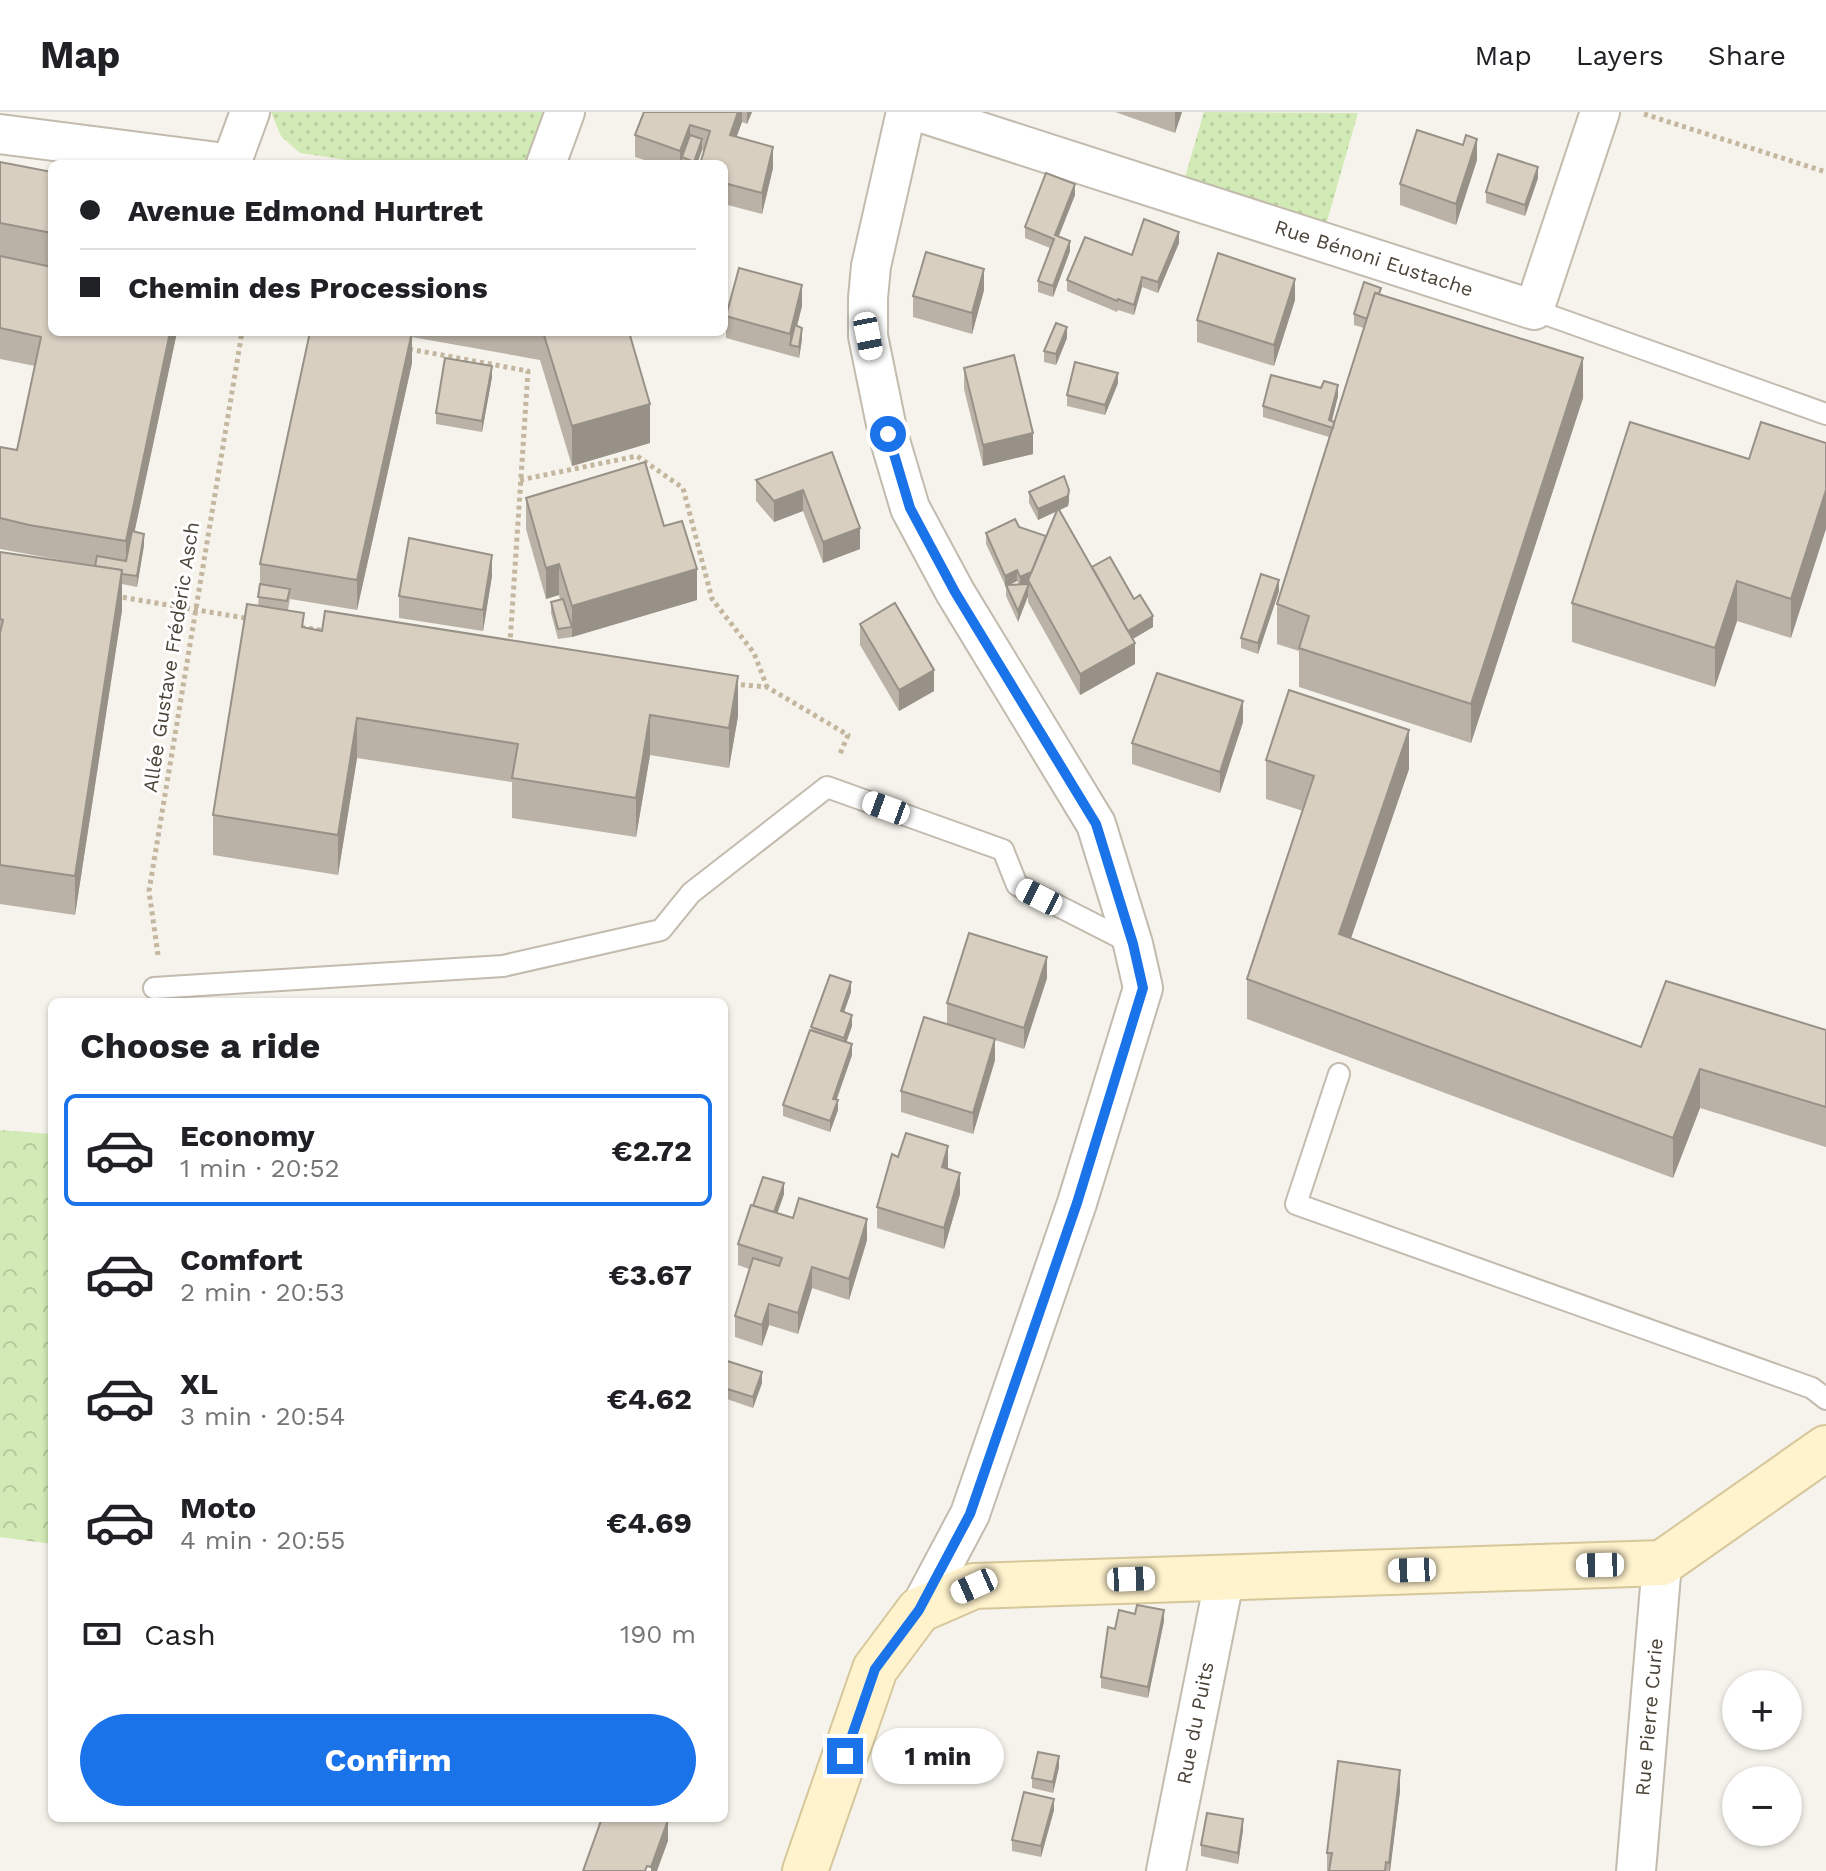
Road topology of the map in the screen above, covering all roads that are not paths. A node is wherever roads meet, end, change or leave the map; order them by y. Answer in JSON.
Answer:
{"nodes":[{"id":1,"x":250,"y":112,"type":"edge"},
{"id":2,"x":565,"y":112,"type":"edge"},
{"id":3,"x":906,"y":112,"type":"edge"},
{"id":4,"x":919,"y":112,"type":"edge"},
{"id":5,"x":1600,"y":112,"type":"edge"},
{"id":6,"x":58,"y":126,"type":"edge"},
{"id":7,"x":0,"y":134,"type":"edge"},
{"id":8,"x":214,"y":160,"type":"edge"},
{"id":9,"x":233,"y":160,"type":"edge"},
{"id":10,"x":547,"y":160,"type":"edge"},
{"id":11,"x":1534,"y":310,"type":"junction"},
{"id":12,"x":1826,"y":414,"type":"edge"},
{"id":13,"x":1133,"y":944,"type":"junction"},
{"id":14,"x":154,"y":988,"type":"road end"},
{"id":15,"x":1339,"y":1074,"type":"dead end"},
{"id":16,"x":1826,"y":1399,"type":"edge"},
{"id":17,"x":1826,"y":1448,"type":"edge"},
{"id":18,"x":1662,"y":1563,"type":"junction"},
{"id":19,"x":1225,"y":1576,"type":"junction"},
{"id":20,"x":919,"y":1610,"type":"junction"},
{"id":21,"x":805,"y":1871,"type":"edge"},
{"id":22,"x":1166,"y":1871,"type":"edge"},
{"id":23,"x":1636,"y":1871,"type":"edge"}],
"edges":[{"from":1,"to":9,"type":"street"},
{"from":2,"to":10,"type":"street"},
{"from":3,"to":13,"type":"street"},
{"from":4,"to":11,"type":"street","name":"Rue Bénoni Eustache"},
{"from":5,"to":11,"type":"street"},
{"from":6,"to":7,"type":"street"},
{"from":6,"to":8,"type":"street"},
{"from":11,"to":12,"type":"lane","name":"Rue Bénoni Eustache"},
{"from":13,"to":14,"type":"lane"},
{"from":13,"to":20,"type":"street"},
{"from":15,"to":16,"type":"lane"},
{"from":17,"to":18,"type":"street"},
{"from":18,"to":19,"type":"street"},
{"from":18,"to":23,"type":"street","name":"Rue Pierre Curie"},
{"from":19,"to":20,"type":"street"},
{"from":19,"to":22,"type":"street","name":"Rue du Puits"},
{"from":20,"to":21,"type":"street"}]}
